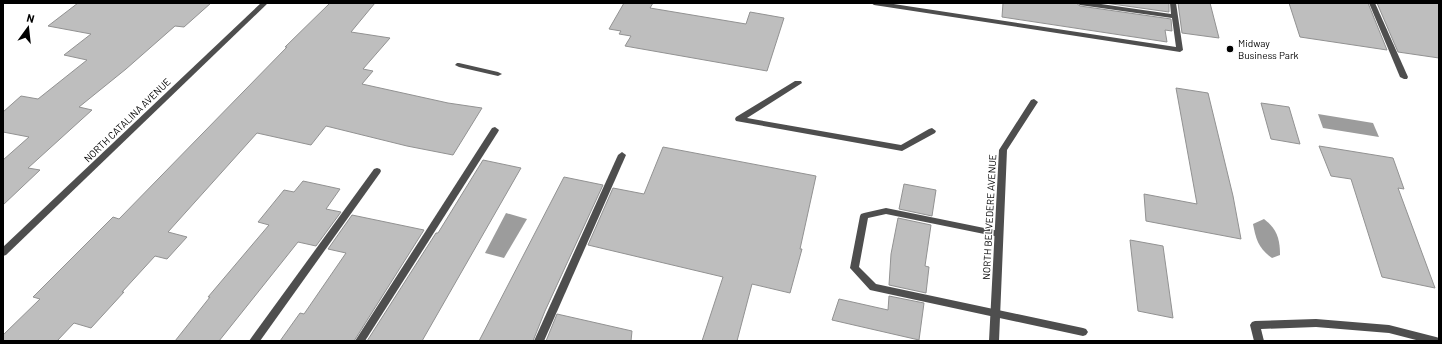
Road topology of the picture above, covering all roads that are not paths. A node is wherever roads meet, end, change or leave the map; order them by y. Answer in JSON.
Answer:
{"nodes":[{"id":1,"x":265,"y":3,"type":"edge"},
{"id":2,"x":874,"y":3,"type":"edge"},
{"id":3,"x":1080,"y":3,"type":"edge"},
{"id":4,"x":1173,"y":3,"type":"edge"},
{"id":5,"x":1372,"y":3,"type":"edge"},
{"id":6,"x":1176,"y":17,"type":"junction"},
{"id":7,"x":459,"y":65,"type":"dead end"},
{"id":8,"x":498,"y":74,"type":"dead end"},
{"id":9,"x":1404,"y":77,"type":"dead end"},
{"id":10,"x":798,"y":83,"type":"dead end"},
{"id":11,"x":1034,"y":102,"type":"dead end"},
{"id":12,"x":495,"y":130,"type":"dead end"},
{"id":13,"x":932,"y":131,"type":"dead end"},
{"id":14,"x":622,"y":155,"type":"dead end"},
{"id":15,"x":377,"y":171,"type":"dead end"},
{"id":16,"x":999,"y":234,"type":"junction"},
{"id":17,"x":3,"y":252,"type":"edge"},
{"id":18,"x":996,"y":313,"type":"junction"},
{"id":19,"x":1083,"y":332,"type":"dead end"},
{"id":20,"x":254,"y":341,"type":"edge"},
{"id":21,"x":360,"y":341,"type":"edge"},
{"id":22,"x":539,"y":341,"type":"edge"},
{"id":23,"x":994,"y":341,"type":"edge"},
{"id":24,"x":1259,"y":341,"type":"edge"},
{"id":25,"x":1436,"y":341,"type":"edge"}],
"edges":[{"from":1,"to":17,"type":"street","name":"NORTH CATALINA AVENUE"},
{"from":2,"to":6,"type":"street"},
{"from":3,"to":6,"type":"street"},
{"from":4,"to":6,"type":"street"},
{"from":5,"to":9,"type":"street"},
{"from":7,"to":8,"type":"street"},
{"from":10,"to":13,"type":"street"},
{"from":11,"to":16,"type":"street","name":"NORTH BELVEDERE AVENUE"},
{"from":12,"to":21,"type":"street"},
{"from":14,"to":22,"type":"street"},
{"from":15,"to":20,"type":"street"},
{"from":16,"to":18,"type":"street","name":"NORTH BELVEDERE AVENUE"},
{"from":16,"to":18,"type":"street"},
{"from":18,"to":19,"type":"street"},
{"from":18,"to":23,"type":"street","name":"NORTH BELVEDERE AVENUE"},
{"from":24,"to":25,"type":"street"}]}
